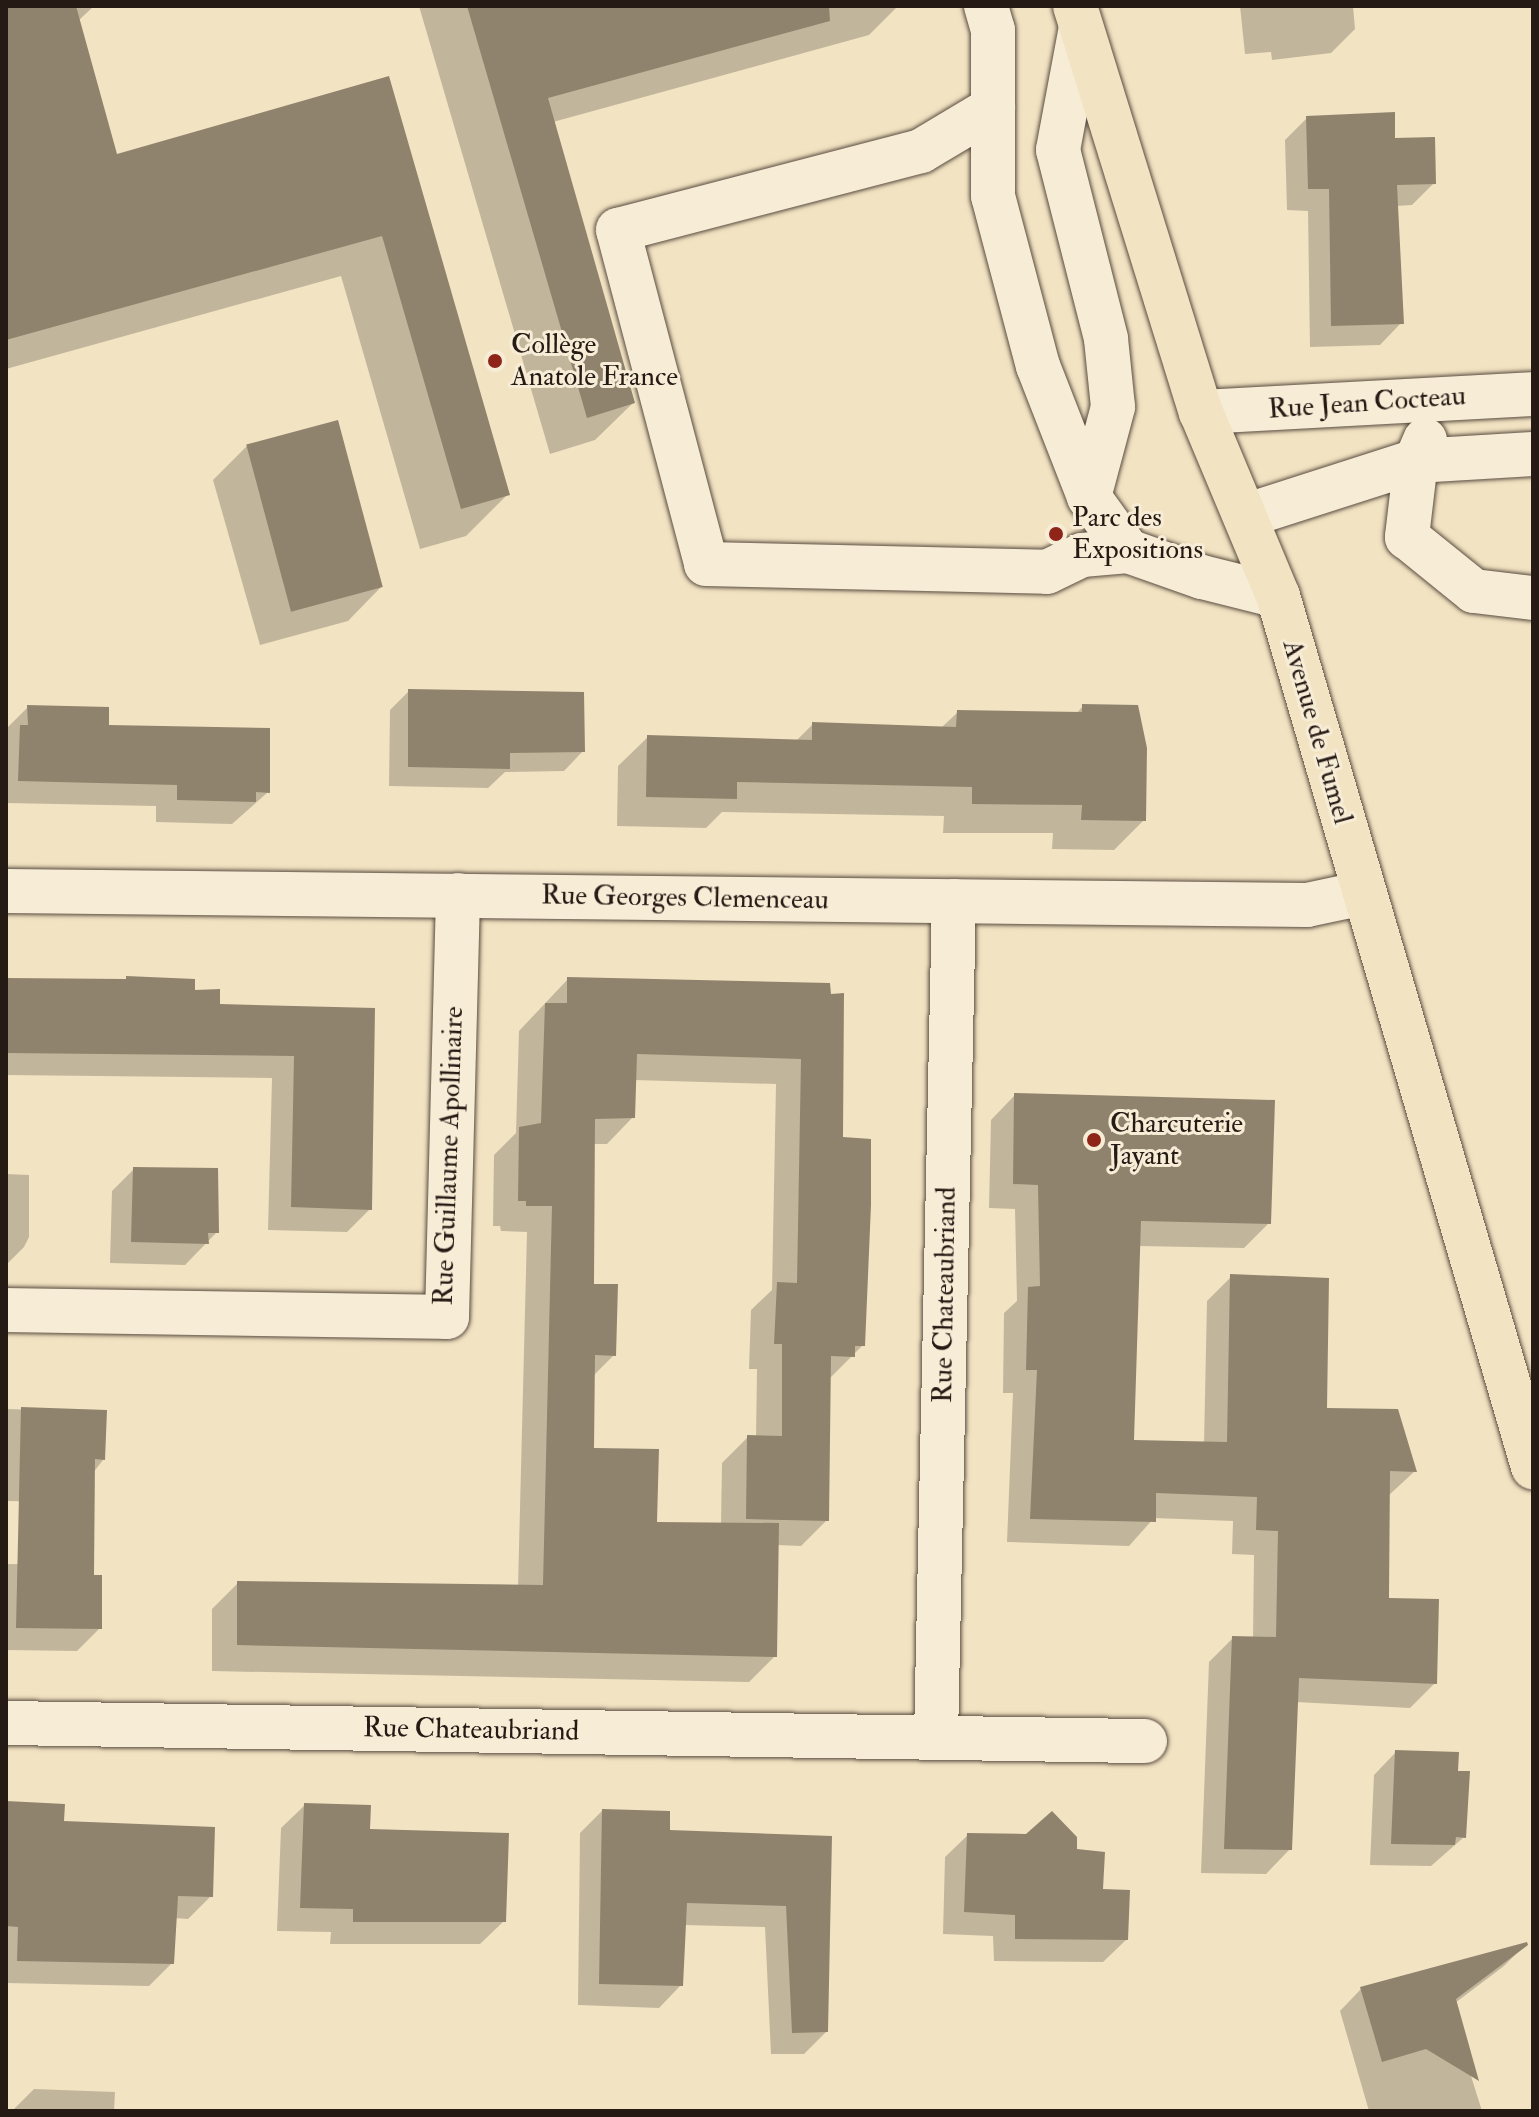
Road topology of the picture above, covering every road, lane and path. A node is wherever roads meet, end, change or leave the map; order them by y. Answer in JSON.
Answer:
{"nodes":[{"id":1,"x":986,"y":6,"type":"edge"},
{"id":2,"x":1078,"y":16,"type":"edge"},
{"id":3,"x":993,"y":108,"type":"junction"},
{"id":4,"x":1533,"y":394,"type":"edge"},
{"id":5,"x":1444,"y":397,"type":"junction"},
{"id":6,"x":1201,"y":412,"type":"junction"},
{"id":7,"x":1533,"y":454,"type":"edge"},
{"id":8,"x":1416,"y":461,"type":"junction"},
{"id":9,"x":1089,"y":497,"type":"junction"},
{"id":10,"x":1245,"y":516,"type":"junction"},
{"id":11,"x":1128,"y":551,"type":"junction"},
{"id":12,"x":1278,"y":596,"type":"junction"},
{"id":13,"x":1533,"y":598,"type":"edge"},
{"id":14,"x":6,"y":891,"type":"edge"},
{"id":15,"x":1364,"y":893,"type":"junction"},
{"id":16,"x":458,"y":895,"type":"junction"},
{"id":17,"x":954,"y":901,"type":"junction"},
{"id":18,"x":6,"y":1310,"type":"edge"},
{"id":19,"x":1533,"y":1467,"type":"edge"},
{"id":20,"x":6,"y":1723,"type":"edge"},
{"id":21,"x":936,"y":1738,"type":"junction"},
{"id":22,"x":1145,"y":1741,"type":"dead end"}],
"edges":[{"from":1,"to":3,"type":"street"},
{"from":2,"to":6,"type":"main road","name":"Avenue de Fumel"},
{"from":2,"to":9,"type":"street"},
{"from":3,"to":9,"type":"street"},
{"from":3,"to":11,"type":"street"},
{"from":4,"to":5,"type":"street","name":"Rue Jean Cocteau"},
{"from":5,"to":6,"type":"street","name":"Rue Jean Cocteau"},
{"from":5,"to":8,"type":"street"},
{"from":6,"to":10,"type":"main road","name":"Avenue de Fumel"},
{"from":7,"to":8,"type":"street"},
{"from":8,"to":10,"type":"street"},
{"from":8,"to":13,"type":"street"},
{"from":9,"to":11,"type":"street"},
{"from":10,"to":12,"type":"main road","name":"Avenue de Fumel"},
{"from":11,"to":12,"type":"street"},
{"from":12,"to":15,"type":"main road","name":"Avenue de Fumel"},
{"from":14,"to":16,"type":"street","name":"Rue Georges Clemenceau"},
{"from":15,"to":17,"type":"street","name":"Rue Georges Clemenceau"},
{"from":15,"to":19,"type":"main road","name":"Avenue de Fumel"},
{"from":16,"to":17,"type":"street","name":"Rue Georges Clemenceau"},
{"from":16,"to":18,"type":"street","name":"Rue Guillaume Apollinaire"},
{"from":17,"to":21,"type":"street","name":"Rue Chateaubriand"},
{"from":20,"to":21,"type":"street","name":"Rue Chateaubriand"},
{"from":21,"to":22,"type":"street","name":"Rue Chateaubriand"}]}
